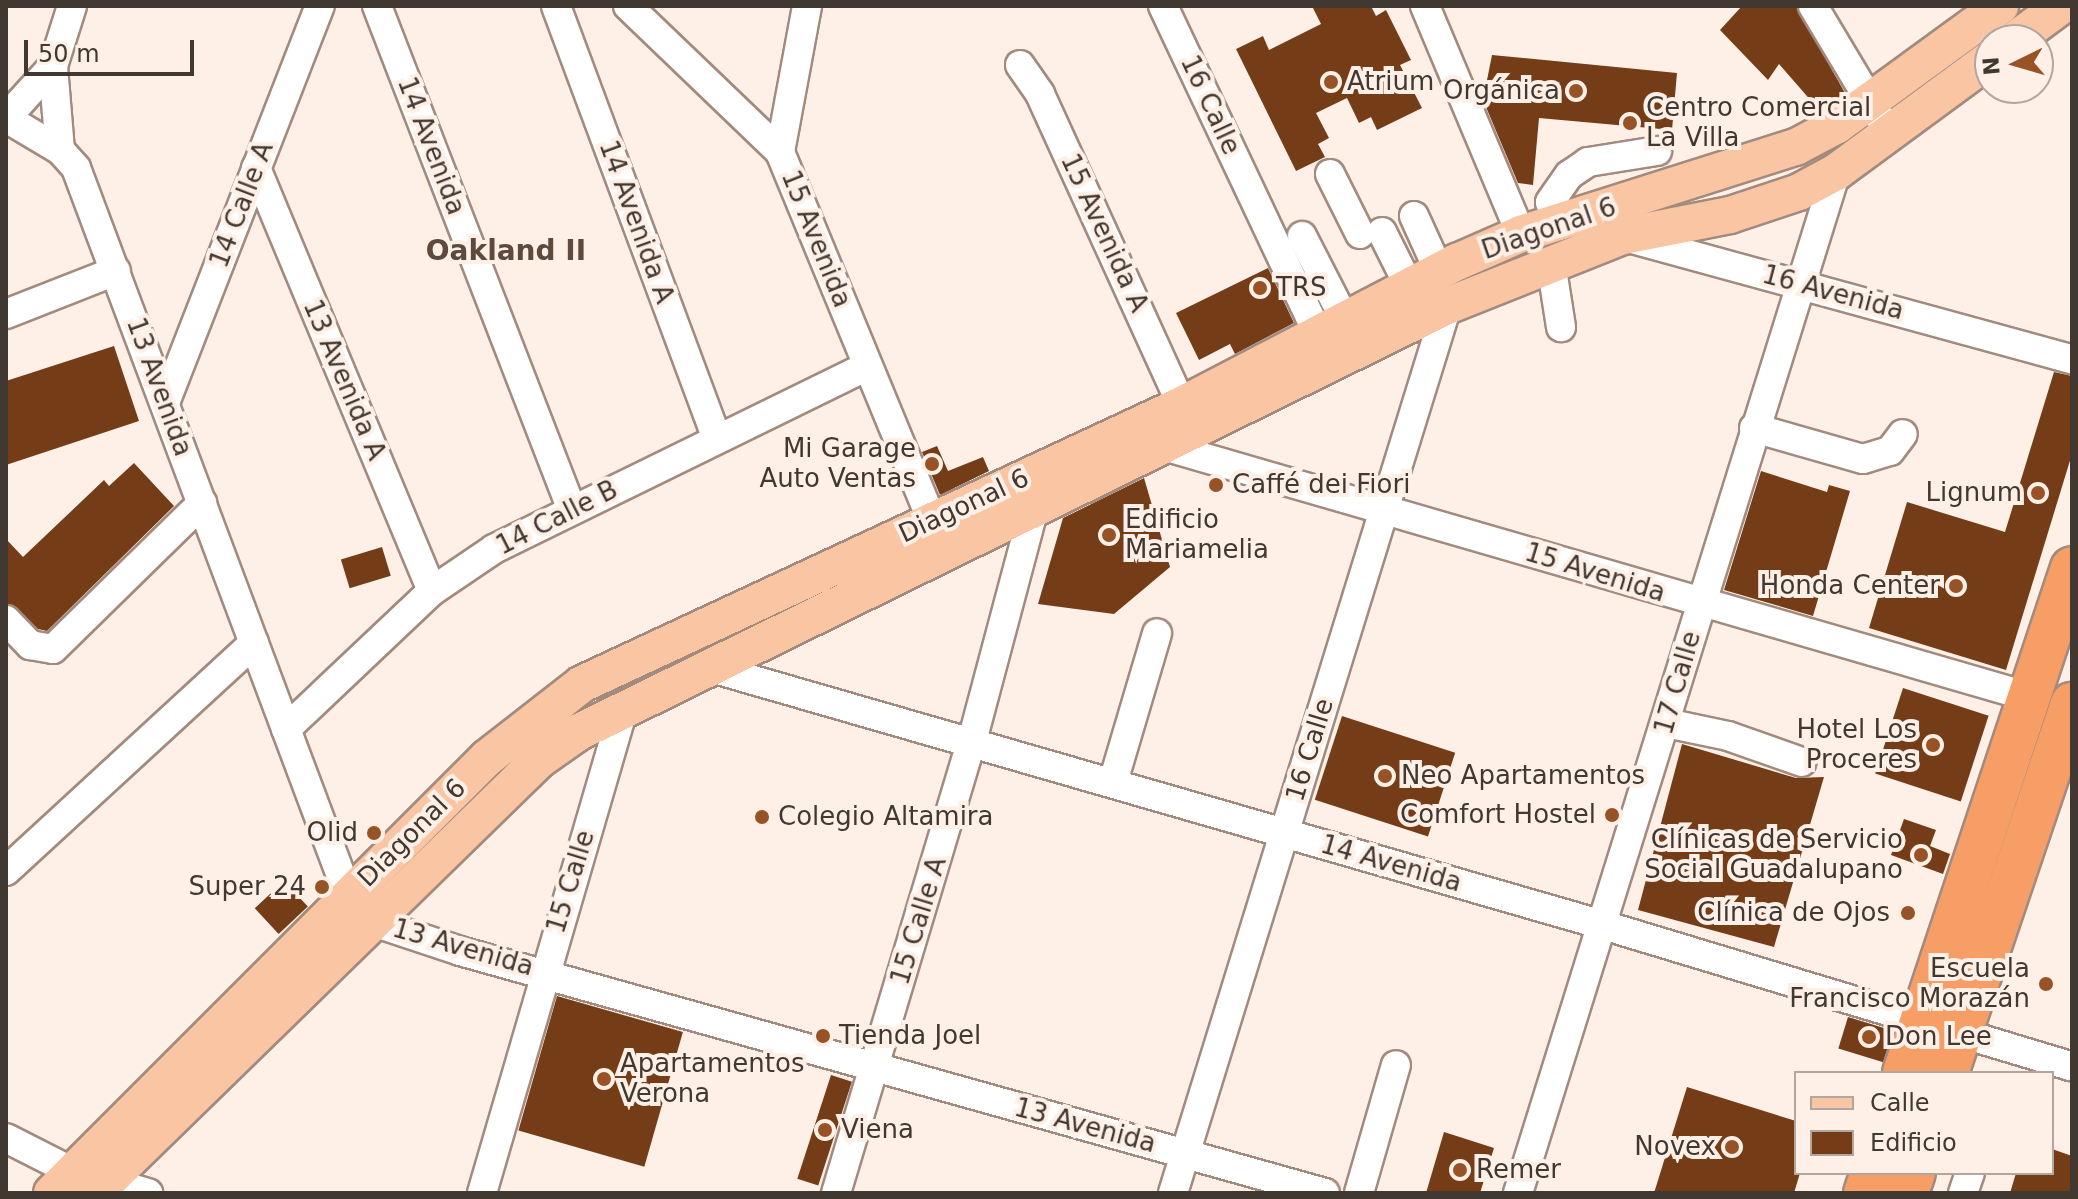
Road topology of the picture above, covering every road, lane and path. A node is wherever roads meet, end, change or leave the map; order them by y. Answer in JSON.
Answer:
{"nodes":[{"id":1,"x":72,"y":6,"type":"edge"},
{"id":2,"x":320,"y":6,"type":"edge"},
{"id":3,"x":377,"y":6,"type":"edge"},
{"id":4,"x":556,"y":6,"type":"edge"},
{"id":5,"x":628,"y":6,"type":"edge"},
{"id":6,"x":807,"y":6,"type":"edge"},
{"id":7,"x":1163,"y":6,"type":"edge"},
{"id":8,"x":1425,"y":6,"type":"edge"},
{"id":9,"x":1813,"y":6,"type":"edge"},
{"id":10,"x":1978,"y":12,"type":"edge"},
{"id":11,"x":2062,"y":12,"type":"edge"},
{"id":12,"x":2042,"y":24,"type":"edge"},
{"id":13,"x":1020,"y":65,"type":"dead end"},
{"id":14,"x":53,"y":66,"type":"junction"},
{"id":15,"x":1974,"y":71,"type":"edge"},
{"id":16,"x":1868,"y":102,"type":"junction"},
{"id":17,"x":6,"y":118,"type":"edge"},
{"id":18,"x":1890,"y":132,"type":"junction"},
{"id":19,"x":60,"y":150,"type":"junction"},
{"id":20,"x":1657,"y":151,"type":"dead end"},
{"id":21,"x":780,"y":152,"type":"junction"},
{"id":22,"x":256,"y":168,"type":"junction"},
{"id":23,"x":1836,"y":172,"type":"junction"},
{"id":24,"x":1330,"y":174,"type":"dead end"},
{"id":25,"x":1554,"y":212,"type":"junction"},
{"id":26,"x":1414,"y":216,"type":"dead end"},
{"id":27,"x":1618,"y":222,"type":"junction"},
{"id":28,"x":1517,"y":224,"type":"junction"},
{"id":29,"x":1302,"y":236,"type":"dead end"},
{"id":30,"x":1551,"y":263,"type":"junction"},
{"id":31,"x":116,"y":271,"type":"junction"},
{"id":32,"x":1424,"y":278,"type":"junction"},
{"id":33,"x":1800,"y":284,"type":"junction"},
{"id":34,"x":1447,"y":306,"type":"junction"},
{"id":35,"x":6,"y":314,"type":"edge"},
{"id":36,"x":1332,"y":327,"type":"junction"},
{"id":37,"x":1561,"y":327,"type":"dead end"},
{"id":38,"x":2072,"y":359,"type":"edge"},
{"id":39,"x":867,"y":366,"type":"junction"},
{"id":40,"x":165,"y":403,"type":"junction"},
{"id":41,"x":1182,"y":405,"type":"junction"},
{"id":42,"x":1754,"y":428,"type":"junction"},
{"id":43,"x":1903,"y":434,"type":"dead end"},
{"id":44,"x":717,"y":439,"type":"junction"},
{"id":45,"x":1164,"y":446,"type":"junction"},
{"id":46,"x":202,"y":503,"type":"junction"},
{"id":47,"x":1034,"y":508,"type":"junction"},
{"id":48,"x":572,"y":510,"type":"junction"},
{"id":49,"x":1381,"y":512,"type":"junction"},
{"id":50,"x":932,"y":521,"type":"junction"},
{"id":51,"x":2072,"y":568,"type":"edge"},
{"id":52,"x":432,"y":591,"type":"junction"},
{"id":53,"x":1701,"y":604,"type":"junction"},
{"id":54,"x":6,"y":620,"type":"edge"},
{"id":55,"x":1157,"y":633,"type":"dead end"},
{"id":56,"x":254,"y":643,"type":"junction"},
{"id":57,"x":708,"y":667,"type":"junction"},
{"id":58,"x":2027,"y":696,"type":"junction"},
{"id":59,"x":623,"y":710,"type":"junction"},
{"id":60,"x":2069,"y":721,"type":"edge"},
{"id":61,"x":1666,"y":723,"type":"junction"},
{"id":62,"x":286,"y":729,"type":"junction"},
{"id":63,"x":972,"y":741,"type":"junction"},
{"id":64,"x":1802,"y":762,"type":"dead end"},
{"id":65,"x":1113,"y":782,"type":"junction"},
{"id":66,"x":1285,"y":833,"type":"junction"},
{"id":67,"x":6,"y":871,"type":"edge"},
{"id":68,"x":361,"y":909,"type":"junction"},
{"id":69,"x":1603,"y":925,"type":"junction"},
{"id":70,"x":544,"y":971,"type":"junction"},
{"id":71,"x":1920,"y":1023,"type":"junction"},
{"id":72,"x":1953,"y":1054,"type":"edge"},
{"id":73,"x":2008,"y":1062,"type":"edge"},
{"id":74,"x":1396,"y":1065,"type":"dead end"},
{"id":75,"x":2072,"y":1067,"type":"edge"},
{"id":76,"x":875,"y":1068,"type":"junction"},
{"id":77,"x":1905,"y":1071,"type":"edge"},
{"id":78,"x":11,"y":1151,"type":"edge"},
{"id":79,"x":1187,"y":1154,"type":"junction"},
{"id":80,"x":82,"y":1185,"type":"edge"},
{"id":81,"x":148,"y":1193,"type":"edge"},
{"id":82,"x":482,"y":1193,"type":"edge"},
{"id":83,"x":836,"y":1193,"type":"edge"},
{"id":84,"x":1173,"y":1193,"type":"edge"},
{"id":85,"x":1325,"y":1193,"type":"edge"},
{"id":86,"x":1359,"y":1193,"type":"edge"},
{"id":87,"x":1518,"y":1193,"type":"edge"}],
"edges":[{"from":1,"to":14,"type":"street"},
{"from":2,"to":22,"type":"street","name":"14 Calle A"},
{"from":3,"to":48,"type":"street","name":"14 Avenida"},
{"from":4,"to":44,"type":"street","name":"14 Avenida A"},
{"from":5,"to":21,"type":"street","name":"15 Avenida"},
{"from":6,"to":21,"type":"street"},
{"from":7,"to":36,"type":"street","name":"16 Calle"},
{"from":8,"to":28,"type":"street"},
{"from":9,"to":16,"type":"street"},
{"from":10,"to":16,"type":"main road","name":"Diagonal 6"},
{"from":11,"to":12,"type":"main road"},
{"from":13,"to":41,"type":"street","name":"15 Avenida A"},
{"from":14,"to":17,"type":"street"},
{"from":14,"to":19,"type":"street"},
{"from":15,"to":18,"type":"main road","name":"Diagonal 6"},
{"from":16,"to":18,"type":"street"},
{"from":16,"to":27,"type":"main road","name":"Diagonal 6"},
{"from":17,"to":19,"type":"street","name":"13 Avenida"},
{"from":18,"to":23,"type":"main road","name":"Diagonal 6"},
{"from":19,"to":31,"type":"street","name":"13 Avenida"},
{"from":20,"to":25,"type":"street"},
{"from":21,"to":39,"type":"street","name":"15 Avenida"},
{"from":22,"to":40,"type":"street","name":"14 Calle A"},
{"from":22,"to":52,"type":"street","name":"13 Avenida A"},
{"from":23,"to":27,"type":"main road","name":"Diagonal 6"},
{"from":23,"to":33,"type":"street","name":"17 Calle"},
{"from":24,"to":32,"type":"street"},
{"from":25,"to":27,"type":"main road","name":"Diagonal 6"},
{"from":25,"to":28,"type":"main road","name":"Diagonal 6"},
{"from":26,"to":32,"type":"street"},
{"from":27,"to":30,"type":"main road","name":"Diagonal 6"},
{"from":27,"to":33,"type":"street","name":"16 Avenida"},
{"from":28,"to":32,"type":"main road","name":"Diagonal 6"},
{"from":29,"to":36,"type":"street"},
{"from":30,"to":34,"type":"main road","name":"Diagonal 6"},
{"from":30,"to":37,"type":"street"},
{"from":31,"to":35,"type":"street"},
{"from":31,"to":40,"type":"street","name":"13 Avenida"},
{"from":32,"to":36,"type":"main road","name":"Diagonal 6"},
{"from":33,"to":38,"type":"street","name":"16 Avenida"},
{"from":33,"to":42,"type":"street","name":"17 Calle"},
{"from":34,"to":45,"type":"main road","name":"Diagonal 6"},
{"from":34,"to":49,"type":"street","name":"16 Calle"},
{"from":36,"to":41,"type":"main road","name":"Diagonal 6"},
{"from":39,"to":44,"type":"street","name":"14 Calle B"},
{"from":39,"to":50,"type":"street","name":"15 Avenida"},
{"from":40,"to":46,"type":"street","name":"13 Avenida"},
{"from":41,"to":50,"type":"main road","name":"Diagonal 6"},
{"from":42,"to":43,"type":"street"},
{"from":42,"to":53,"type":"street","name":"17 Calle"},
{"from":44,"to":48,"type":"street","name":"14 Calle B"},
{"from":45,"to":47,"type":"main road","name":"Diagonal 6"},
{"from":45,"to":49,"type":"street","name":"15 Avenida"},
{"from":46,"to":54,"type":"street"},
{"from":46,"to":56,"type":"street","name":"13 Avenida"},
{"from":47,"to":57,"type":"main road","name":"Diagonal 6"},
{"from":47,"to":63,"type":"street","name":"15 Calle A"},
{"from":48,"to":52,"type":"street","name":"14 Calle B"},
{"from":49,"to":53,"type":"street","name":"15 Avenida"},
{"from":49,"to":66,"type":"street","name":"16 Calle"},
{"from":50,"to":68,"type":"main road","name":"Diagonal 6"},
{"from":51,"to":58,"type":"highway"},
{"from":52,"to":62,"type":"street","name":"14 Calle B"},
{"from":53,"to":58,"type":"street","name":"15 Avenida"},
{"from":53,"to":61,"type":"street","name":"17 Calle"},
{"from":55,"to":65,"type":"street"},
{"from":56,"to":62,"type":"street","name":"13 Avenida"},
{"from":56,"to":67,"type":"street"},
{"from":57,"to":59,"type":"main road","name":"Diagonal 6"},
{"from":57,"to":63,"type":"street","name":"14 Avenida"},
{"from":58,"to":71,"type":"highway"},
{"from":59,"to":68,"type":"main road","name":"Diagonal 6"},
{"from":59,"to":70,"type":"street","name":"15 Calle"},
{"from":60,"to":72,"type":"highway"},
{"from":61,"to":64,"type":"street"},
{"from":61,"to":69,"type":"street","name":"17 Calle"},
{"from":62,"to":68,"type":"street","name":"13 Avenida"},
{"from":63,"to":65,"type":"street","name":"14 Avenida"},
{"from":63,"to":76,"type":"street","name":"15 Calle A"},
{"from":65,"to":66,"type":"street","name":"14 Avenida"},
{"from":66,"to":69,"type":"street","name":"14 Avenida"},
{"from":66,"to":79,"type":"street","name":"16 Calle"},
{"from":68,"to":70,"type":"street","name":"13 Avenida"},
{"from":68,"to":80,"type":"main road","name":"Diagonal 6"},
{"from":69,"to":71,"type":"street","name":"14 Avenida"},
{"from":69,"to":87,"type":"street","name":"17 Calle"},
{"from":70,"to":76,"type":"street","name":"13 Avenida"},
{"from":70,"to":82,"type":"street","name":"15 Calle"},
{"from":71,"to":72,"type":"street","name":"14 Avenida"},
{"from":71,"to":77,"type":"highway"},
{"from":72,"to":73,"type":"street","name":"14 Avenida"},
{"from":73,"to":75,"type":"street","name":"14 Avenida"},
{"from":74,"to":86,"type":"street"},
{"from":76,"to":79,"type":"street","name":"13 Avenida"},
{"from":76,"to":83,"type":"street","name":"15 Calle A"},
{"from":78,"to":80,"type":"street"},
{"from":79,"to":84,"type":"street","name":"16 Calle"},
{"from":79,"to":85,"type":"street","name":"13 Avenida"},
{"from":80,"to":81,"type":"street"}]}
